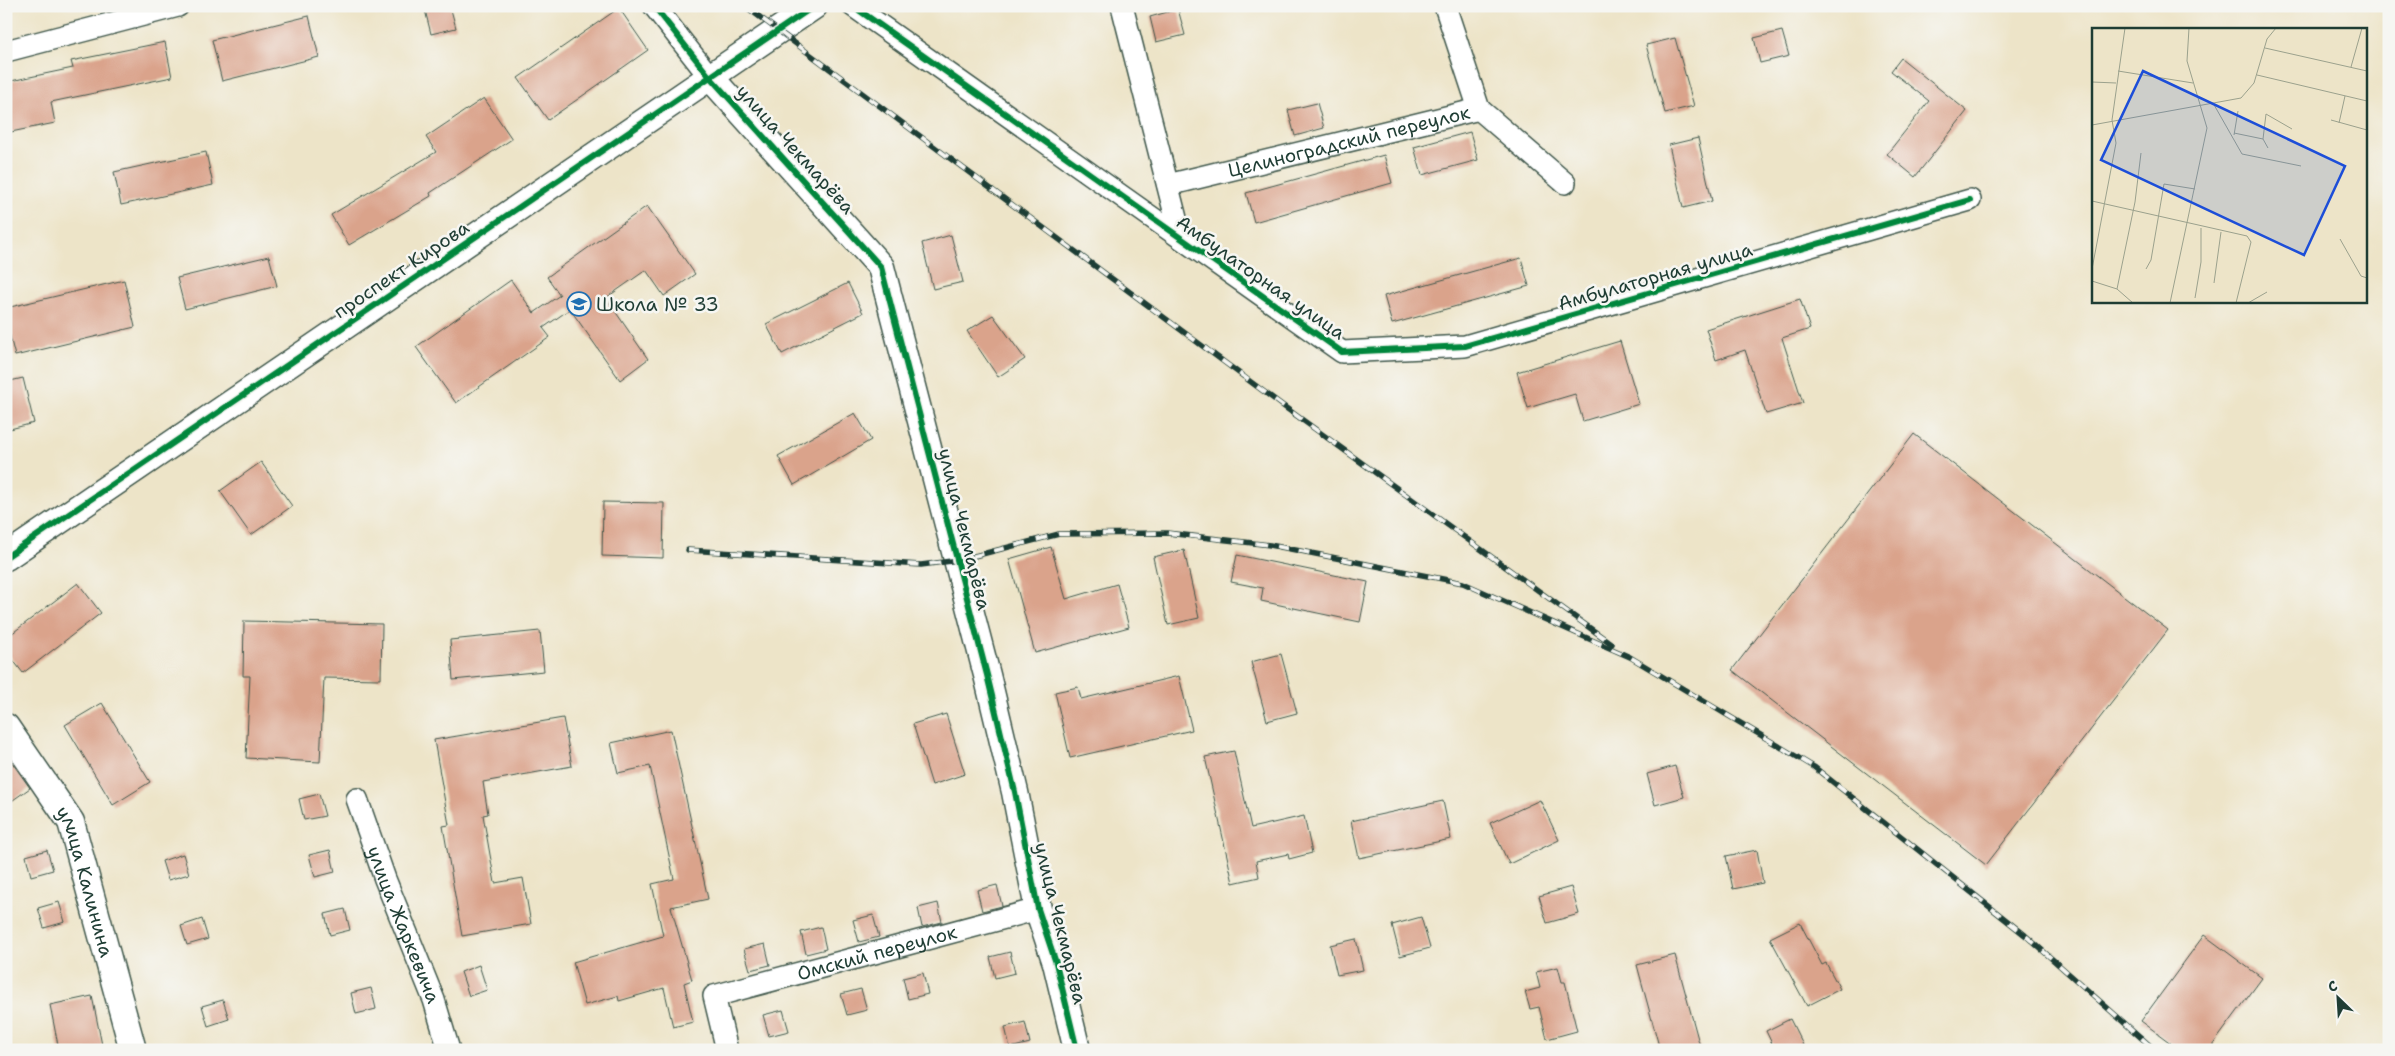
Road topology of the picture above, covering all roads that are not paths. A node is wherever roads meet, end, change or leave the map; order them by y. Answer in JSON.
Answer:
{"nodes":[{"id":1,"x":178,"y":6,"type":"edge"},
{"id":2,"x":654,"y":6,"type":"edge"},
{"id":3,"x":814,"y":6,"type":"edge"},
{"id":4,"x":853,"y":6,"type":"edge"},
{"id":5,"x":1122,"y":6,"type":"edge"},
{"id":6,"x":1445,"y":6,"type":"edge"},
{"id":7,"x":6,"y":51,"type":"edge"},
{"id":8,"x":709,"y":76,"type":"junction"},
{"id":9,"x":1479,"y":110,"type":"junction"},
{"id":10,"x":1565,"y":183,"type":"dead end"},
{"id":11,"x":1168,"y":185,"type":"junction"},
{"id":12,"x":1970,"y":200,"type":"dead end"},
{"id":13,"x":1181,"y":238,"type":"junction"},
{"id":14,"x":6,"y":557,"type":"edge"},
{"id":15,"x":6,"y":727,"type":"edge"},
{"id":16,"x":357,"y":799,"type":"dead end"},
{"id":17,"x":1038,"y":909,"type":"junction"},
{"id":18,"x":133,"y":1050,"type":"edge"},
{"id":19,"x":449,"y":1050,"type":"edge"},
{"id":20,"x":727,"y":1050,"type":"edge"},
{"id":21,"x":1077,"y":1050,"type":"edge"}],
"edges":[{"from":1,"to":7,"type":"street"},
{"from":2,"to":8,"type":"street"},
{"from":3,"to":8,"type":"street","name":"проспект Кирова"},
{"from":4,"to":13,"type":"street","name":"Амбулаторная улица"},
{"from":5,"to":11,"type":"street"},
{"from":6,"to":9,"type":"street"},
{"from":8,"to":14,"type":"street","name":"проспект Кирова"},
{"from":8,"to":17,"type":"street","name":"улица Чекмарёва"},
{"from":9,"to":10,"type":"street","name":"Целиноградский переулок"},
{"from":9,"to":11,"type":"street","name":"Целиноградский переулок"},
{"from":11,"to":13,"type":"street"},
{"from":12,"to":13,"type":"street","name":"Амбулаторная улица"},
{"from":15,"to":18,"type":"street","name":"улица Калинина"},
{"from":16,"to":19,"type":"street","name":"улица Жаркевича"},
{"from":17,"to":20,"type":"street","name":"Омский переулок"},
{"from":17,"to":21,"type":"street","name":"улица Чекмарёва"}]}
